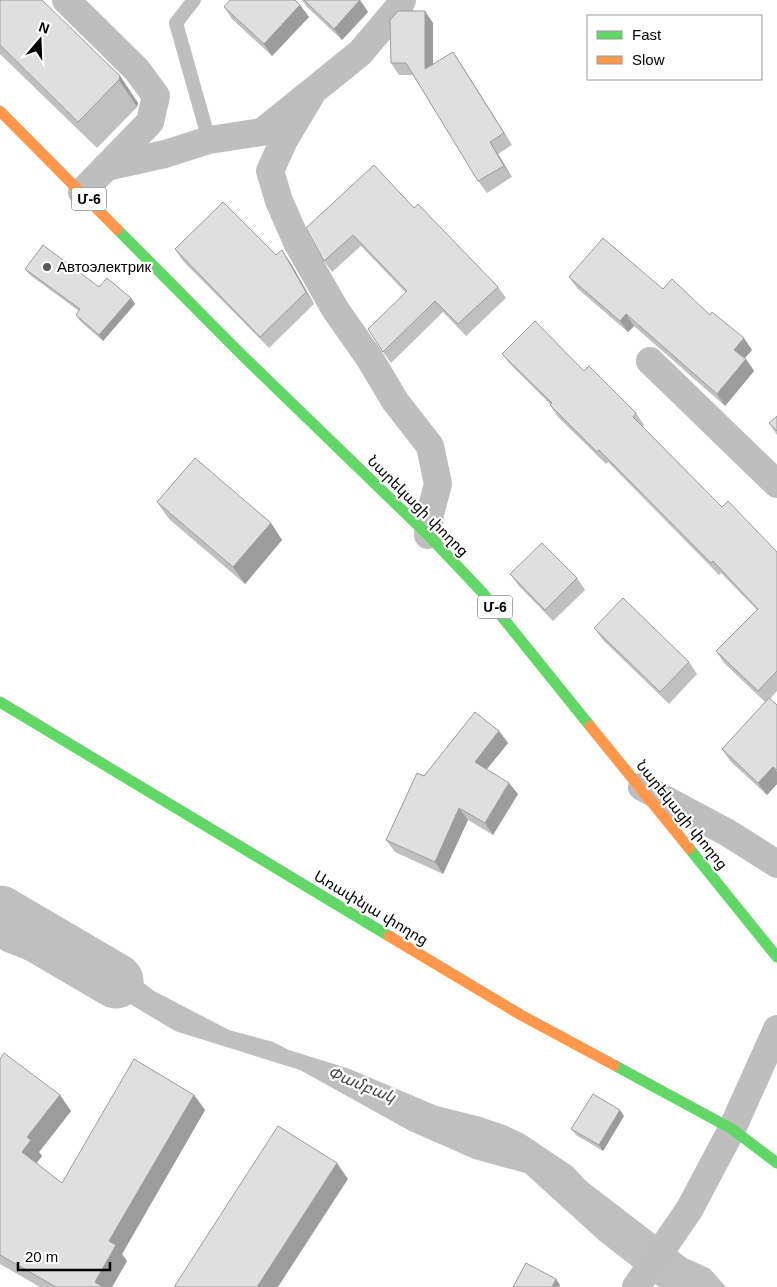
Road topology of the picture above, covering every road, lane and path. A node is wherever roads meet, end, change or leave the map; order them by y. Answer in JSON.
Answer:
{"nodes":[{"id":1,"x":66,"y":0,"type":"edge"},
{"id":2,"x":194,"y":0,"type":"edge"},
{"id":3,"x":402,"y":0,"type":"edge"},
{"id":4,"x":312,"y":93,"type":"junction"},
{"id":5,"x":0,"y":111,"type":"edge"},
{"id":6,"x":209,"y":140,"type":"junction"},
{"id":7,"x":106,"y":167,"type":"junction"},
{"id":8,"x":82,"y":192,"type":"junction"},
{"id":9,"x":650,"y":361,"type":"dead end"},
{"id":10,"x":777,"y":484,"type":"edge"},
{"id":11,"x":428,"y":535,"type":"junction"},
{"id":12,"x":0,"y":702,"type":"edge"},
{"id":13,"x":642,"y":788,"type":"junction"},
{"id":14,"x":777,"y":864,"type":"edge"},
{"id":15,"x":777,"y":957,"type":"edge"},
{"id":16,"x":777,"y":1029,"type":"edge"},
{"id":17,"x":732,"y":1129,"type":"junction"},
{"id":18,"x":777,"y":1163,"type":"edge"},
{"id":19,"x":636,"y":1287,"type":"edge"}],
"edges":[{"from":1,"to":7,"type":"street"},
{"from":2,"to":6,"type":"lane"},
{"from":3,"to":4,"type":"street"},
{"from":4,"to":6,"type":"street"},
{"from":4,"to":11,"type":"street"},
{"from":5,"to":8,"type":"main road","name":"Նարեկացի փողոց","number":"Մ-6"},
{"from":6,"to":7,"type":"street"},
{"from":7,"to":8,"type":"street"},
{"from":8,"to":11,"type":"main road","name":"Նարեկացի փողոց","number":"Մ-6"},
{"from":9,"to":10,"type":"street"},
{"from":11,"to":13,"type":"main road","name":"Նարեկացի փողոց","number":"Մ-6"},
{"from":12,"to":17,"type":"main road","name":"Առափնյա փողոց"},
{"from":13,"to":14,"type":"street"},
{"from":13,"to":15,"type":"main road","name":"Նարեկացի փողոց","number":"Մ-6"},
{"from":16,"to":17,"type":"street"},
{"from":17,"to":18,"type":"main road","name":"Առափնյա փողոց"},
{"from":17,"to":19,"type":"street"}]}
